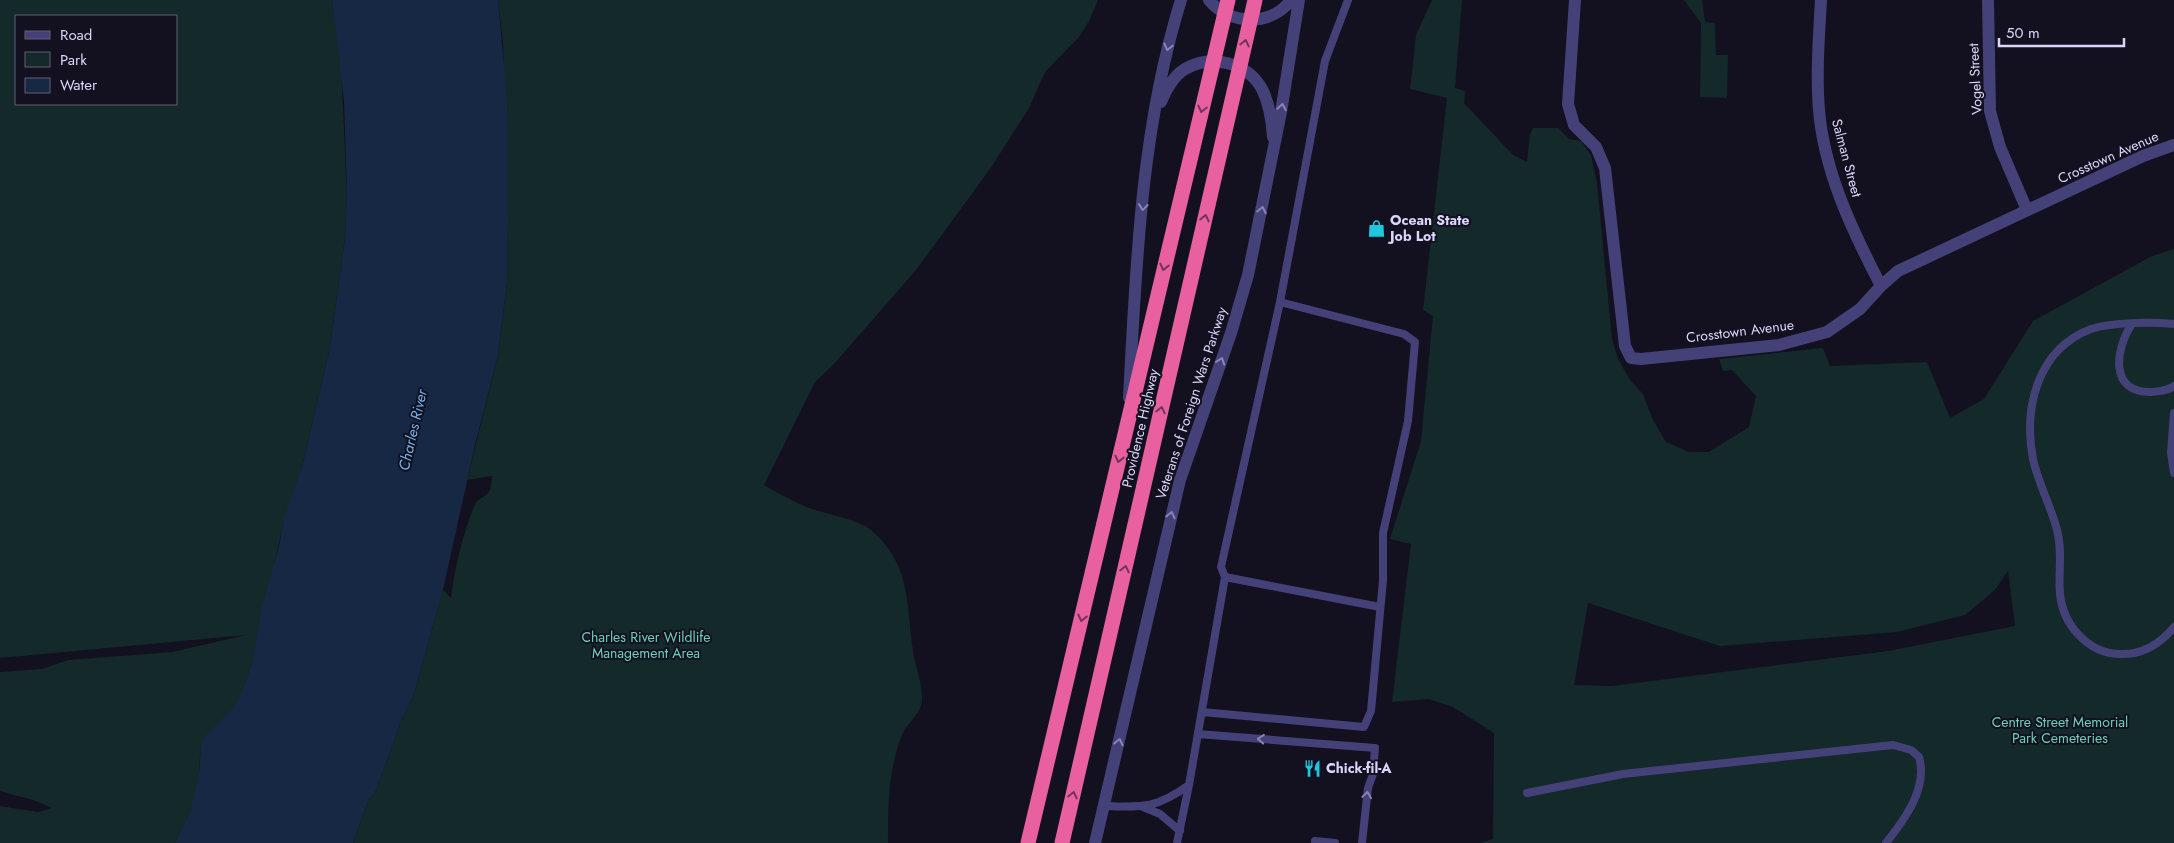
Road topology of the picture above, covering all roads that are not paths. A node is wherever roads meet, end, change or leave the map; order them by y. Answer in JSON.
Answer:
{"nodes":[{"id":1,"x":1181,"y":0,"type":"edge"},
{"id":2,"x":1209,"y":0,"type":"edge"},
{"id":3,"x":1255,"y":0,"type":"edge"},
{"id":4,"x":1290,"y":0,"type":"edge"},
{"id":5,"x":1299,"y":0,"type":"edge"},
{"id":6,"x":1348,"y":0,"type":"edge"},
{"id":7,"x":1575,"y":0,"type":"edge"},
{"id":8,"x":1821,"y":0,"type":"edge"},
{"id":9,"x":1988,"y":0,"type":"edge"},
{"id":10,"x":1226,"y":7,"type":"edge"},
{"id":11,"x":1251,"y":20,"type":"junction"},
{"id":12,"x":1213,"y":62,"type":"junction"},
{"id":13,"x":1240,"y":67,"type":"junction"},
{"id":14,"x":1154,"y":116,"type":"junction"},
{"id":15,"x":2174,"y":145,"type":"edge"},
{"id":16,"x":1273,"y":155,"type":"junction"},
{"id":17,"x":2027,"y":210,"type":"junction"},
{"id":18,"x":1880,"y":286,"type":"junction"},
{"id":19,"x":1280,"y":302,"type":"junction"},
{"id":20,"x":2132,"y":324,"type":"junction"},
{"id":21,"x":2174,"y":324,"type":"edge"},
{"id":22,"x":2174,"y":386,"type":"edge"},
{"id":23,"x":2174,"y":413,"type":"edge"},
{"id":24,"x":1127,"y":423,"type":"junction"},
{"id":25,"x":2174,"y":473,"type":"edge"},
{"id":26,"x":1225,"y":576,"type":"junction"},
{"id":27,"x":1380,"y":608,"type":"junction"},
{"id":28,"x":2174,"y":627,"type":"edge"},
{"id":29,"x":1202,"y":712,"type":"junction"},
{"id":30,"x":1198,"y":734,"type":"junction"},
{"id":31,"x":1189,"y":785,"type":"junction"},
{"id":32,"x":1527,"y":793,"type":"dead end"},
{"id":33,"x":1104,"y":806,"type":"junction"},
{"id":34,"x":1143,"y":807,"type":"junction"},
{"id":35,"x":1180,"y":831,"type":"junction"},
{"id":36,"x":1315,"y":841,"type":"dead end"},
{"id":37,"x":1028,"y":843,"type":"edge"},
{"id":38,"x":1062,"y":843,"type":"edge"},
{"id":39,"x":1096,"y":843,"type":"edge"},
{"id":40,"x":1177,"y":843,"type":"edge"},
{"id":41,"x":1335,"y":843,"type":"edge"},
{"id":42,"x":1362,"y":843,"type":"edge"},
{"id":43,"x":1886,"y":843,"type":"edge"}],
"edges":[{"from":1,"to":14,"type":"street","one_way":true},
{"from":2,"to":10,"type":"street"},
{"from":3,"to":11,"type":"highway"},
{"from":4,"to":11,"type":"street"},
{"from":16,"to":5,"type":"street","name":"Veterans of Foreign Wars Parkway","one_way":true},
{"from":6,"to":19,"type":"lane"},
{"from":7,"to":18,"type":"street","name":"Crosstown Avenue"},
{"from":8,"to":18,"type":"street","name":"Salman Street"},
{"from":9,"to":17,"type":"street","name":"Vogel Street"},
{"from":10,"to":11,"type":"street"},
{"from":10,"to":12,"type":"highway"},
{"from":13,"to":11,"type":"highway","name":"Providence Highway","one_way":true},
{"from":12,"to":13,"type":"street"},
{"from":12,"to":14,"type":"street"},
{"from":12,"to":24,"type":"highway","name":"Providence Highway","one_way":true},
{"from":13,"to":16,"type":"street"},
{"from":38,"to":13,"type":"highway","name":"Providence Highway","one_way":true},
{"from":14,"to":24,"type":"street","one_way":true},
{"from":15,"to":17,"type":"street","name":"Crosstown Avenue"},
{"from":33,"to":16,"type":"street","name":"Veterans of Foreign Wars Parkway","one_way":true},
{"from":17,"to":18,"type":"street","name":"Crosstown Avenue"},
{"from":19,"to":26,"type":"lane"},
{"from":19,"to":27,"type":"lane"},
{"from":20,"to":21,"type":"lane"},
{"from":20,"to":22,"type":"lane"},
{"from":20,"to":28,"type":"lane"},
{"from":23,"to":25,"type":"lane"},
{"from":24,"to":37,"type":"highway","name":"Providence Highway","one_way":true},
{"from":26,"to":27,"type":"lane"},
{"from":26,"to":29,"type":"lane"},
{"from":27,"to":29,"type":"lane"},
{"from":29,"to":30,"type":"lane"},
{"from":30,"to":31,"type":"lane"},
{"from":42,"to":30,"type":"lane","one_way":true},
{"from":31,"to":34,"type":"lane"},
{"from":31,"to":35,"type":"lane"},
{"from":32,"to":43,"type":"lane"},
{"from":33,"to":34,"type":"lane"},
{"from":33,"to":39,"type":"street","name":"Veterans of Foreign Wars Parkway"},
{"from":34,"to":35,"type":"lane"},
{"from":35,"to":40,"type":"lane"},
{"from":36,"to":41,"type":"lane"}]}
